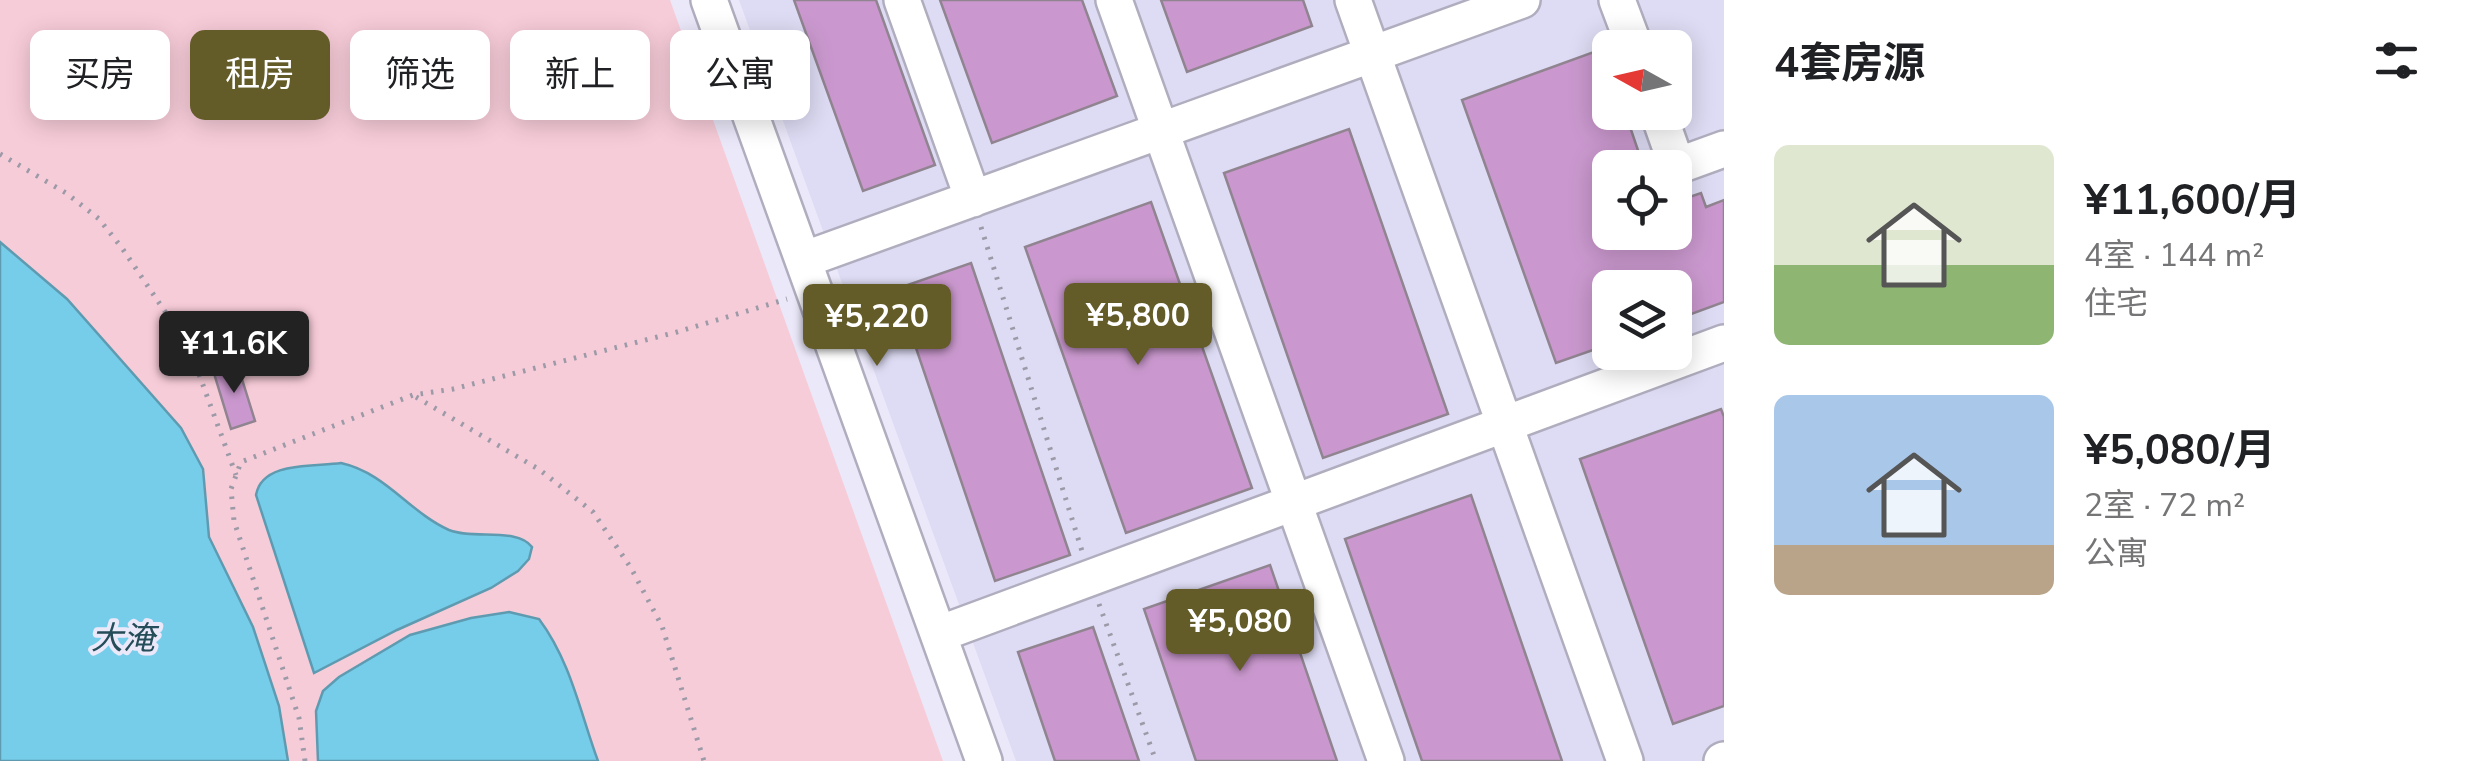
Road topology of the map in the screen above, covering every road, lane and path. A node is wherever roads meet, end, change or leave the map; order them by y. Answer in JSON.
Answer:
{"nodes":[{"id":1,"x":709,"y":0,"type":"edge"},
{"id":2,"x":902,"y":0,"type":"edge"},
{"id":3,"x":1114,"y":0,"type":"edge"},
{"id":4,"x":1352,"y":0,"type":"edge"},
{"id":5,"x":1522,"y":0,"type":"edge"},
{"id":6,"x":1618,"y":0,"type":"edge"},
{"id":7,"x":1628,"y":30,"type":"edge"},
{"id":8,"x":1372,"y":54,"type":"junction"},
{"id":9,"x":1664,"y":130,"type":"edge"},
{"id":10,"x":1161,"y":131,"type":"junction"},
{"id":11,"x":1724,"y":149,"type":"edge"},
{"id":12,"x":0,"y":154,"type":"edge"},
{"id":13,"x":972,"y":200,"type":"junction"},
{"id":14,"x":809,"y":276,"type":"junction"},
{"id":15,"x":1724,"y":343,"type":"edge"},
{"id":16,"x":414,"y":395,"type":"junction"},
{"id":17,"x":1504,"y":424,"type":"junction"},
{"id":18,"x":236,"y":476,"type":"junction"},
{"id":19,"x":1294,"y":503,"type":"junction"},
{"id":20,"x":1090,"y":578,"type":"junction"},
{"id":21,"x":938,"y":634,"type":"junction"},
{"id":22,"x":305,"y":761,"type":"edge"},
{"id":23,"x":704,"y":761,"type":"edge"},
{"id":24,"x":984,"y":761,"type":"edge"},
{"id":25,"x":1156,"y":761,"type":"edge"},
{"id":26,"x":1386,"y":761,"type":"edge"},
{"id":27,"x":1625,"y":761,"type":"edge"}],
"edges":[{"from":1,"to":14,"type":"street"},
{"from":2,"to":13,"type":"street"},
{"from":3,"to":10,"type":"street"},
{"from":4,"to":8,"type":"street"},
{"from":5,"to":8,"type":"street"},
{"from":6,"to":7,"type":"street"},
{"from":8,"to":10,"type":"street"},
{"from":8,"to":17,"type":"street"},
{"from":9,"to":11,"type":"street"},
{"from":10,"to":13,"type":"street"},
{"from":10,"to":19,"type":"street"},
{"from":12,"to":18,"type":"path"},
{"from":13,"to":14,"type":"street"},
{"from":13,"to":20,"type":"path"},
{"from":14,"to":16,"type":"path"},
{"from":14,"to":21,"type":"street"},
{"from":15,"to":17,"type":"street"},
{"from":16,"to":18,"type":"path"},
{"from":16,"to":23,"type":"path"},
{"from":17,"to":19,"type":"street"},
{"from":17,"to":27,"type":"street"},
{"from":18,"to":22,"type":"path"},
{"from":19,"to":20,"type":"street"},
{"from":19,"to":26,"type":"street"},
{"from":20,"to":21,"type":"street"},
{"from":20,"to":25,"type":"path"},
{"from":21,"to":24,"type":"street"}]}
